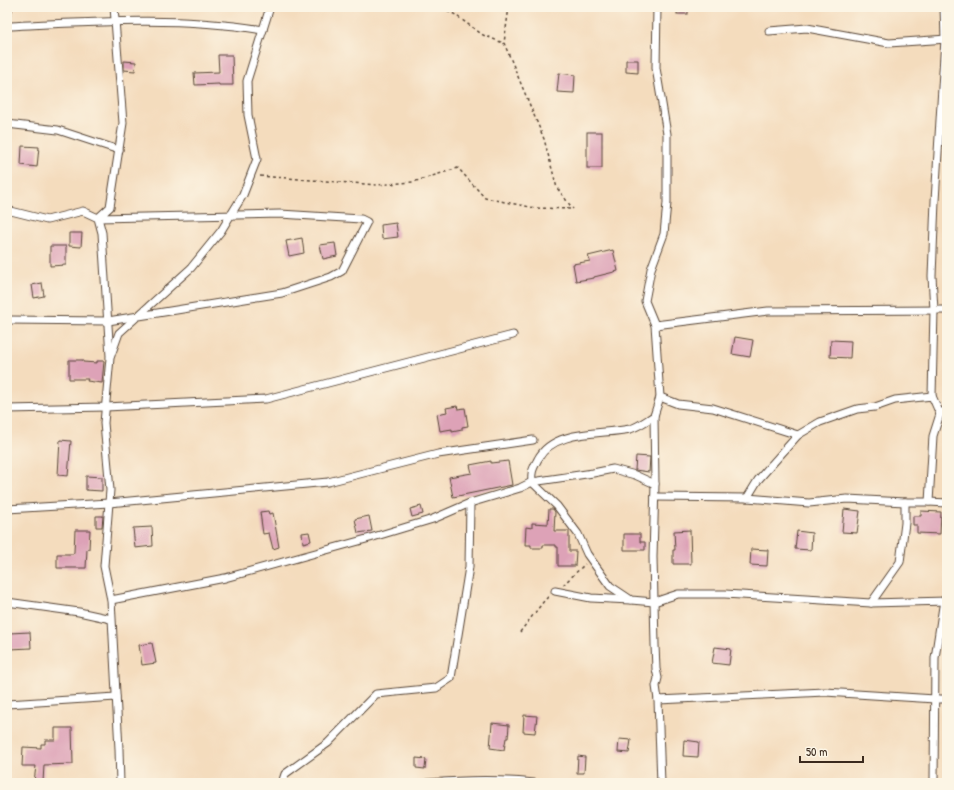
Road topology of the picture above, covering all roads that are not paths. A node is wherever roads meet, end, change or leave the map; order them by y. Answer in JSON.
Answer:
{"nodes":[{"id":1,"x":8,"y":7,"type":"edge"},
{"id":2,"x":114,"y":7,"type":"edge"},
{"id":3,"x":270,"y":7,"type":"edge"},
{"id":4,"x":657,"y":7,"type":"edge"},
{"id":5,"x":944,"y":7,"type":"edge"},
{"id":6,"x":7,"y":14,"type":"edge"},
{"id":7,"x":114,"y":21,"type":"junction"},
{"id":8,"x":7,"y":26,"type":"edge"},
{"id":9,"x":264,"y":30,"type":"junction"},
{"id":10,"x":769,"y":31,"type":"dead end"},
{"id":11,"x":946,"y":39,"type":"edge"},
{"id":12,"x":7,"y":124,"type":"edge"},
{"id":13,"x":118,"y":150,"type":"junction"},
{"id":14,"x":8,"y":211,"type":"edge"},
{"id":15,"x":231,"y":215,"type":"junction"},
{"id":16,"x":98,"y":218,"type":"junction"},
{"id":17,"x":934,"y":310,"type":"junction"},
{"id":18,"x":947,"y":310,"type":"edge"},
{"id":19,"x":138,"y":316,"type":"junction"},
{"id":20,"x":7,"y":320,"type":"edge"},
{"id":21,"x":108,"y":321,"type":"junction"},
{"id":22,"x":655,"y":326,"type":"junction"},
{"id":23,"x":513,"y":335,"type":"dead end"},
{"id":24,"x":110,"y":358,"type":"junction"},
{"id":25,"x":932,"y":396,"type":"junction"},
{"id":26,"x":660,"y":398,"type":"junction"},
{"id":27,"x":106,"y":407,"type":"junction"},
{"id":28,"x":7,"y":409,"type":"edge"},
{"id":29,"x":947,"y":409,"type":"edge"},
{"id":30,"x":940,"y":414,"type":"junction"},
{"id":31,"x":654,"y":416,"type":"junction"},
{"id":32,"x":798,"y":435,"type":"junction"},
{"id":33,"x":533,"y":440,"type":"dead end"},
{"id":34,"x":532,"y":482,"type":"junction"},
{"id":35,"x":655,"y":484,"type":"junction"},
{"id":36,"x":655,"y":497,"type":"junction"},
{"id":37,"x":747,"y":498,"type":"junction"},
{"id":38,"x":905,"y":502,"type":"junction"},
{"id":39,"x":929,"y":502,"type":"junction"},
{"id":40,"x":947,"y":502,"type":"edge"},
{"id":41,"x":109,"y":503,"type":"junction"},
{"id":42,"x":470,"y":503,"type":"junction"},
{"id":43,"x":7,"y":509,"type":"edge"},
{"id":44,"x":555,"y":592,"type":"dead end"},
{"id":45,"x":110,"y":600,"type":"junction"},
{"id":46,"x":631,"y":600,"type":"junction"},
{"id":47,"x":945,"y":600,"type":"edge"},
{"id":48,"x":7,"y":602,"type":"edge"},
{"id":49,"x":654,"y":602,"type":"junction"},
{"id":50,"x":871,"y":603,"type":"junction"},
{"id":51,"x":111,"y":619,"type":"junction"},
{"id":52,"x":116,"y":697,"type":"junction"},
{"id":53,"x":935,"y":699,"type":"junction"},
{"id":54,"x":947,"y":699,"type":"edge"},
{"id":55,"x":658,"y":700,"type":"junction"},
{"id":56,"x":7,"y":704,"type":"edge"},
{"id":57,"x":120,"y":783,"type":"edge"},
{"id":58,"x":282,"y":783,"type":"edge"},
{"id":59,"x":428,"y":783,"type":"edge"},
{"id":60,"x":534,"y":783,"type":"edge"},
{"id":61,"x":661,"y":783,"type":"edge"},
{"id":62,"x":934,"y":783,"type":"edge"}],
"edges":[{"from":1,"to":6,"type":"street"},
{"from":2,"to":7,"type":"street"},
{"from":3,"to":9,"type":"street"},
{"from":4,"to":22,"type":"street"},
{"from":5,"to":11,"type":"street"},
{"from":7,"to":8,"type":"street"},
{"from":7,"to":9,"type":"street"},
{"from":7,"to":13,"type":"street"},
{"from":9,"to":15,"type":"street"},
{"from":10,"to":11,"type":"street"},
{"from":11,"to":17,"type":"street"},
{"from":12,"to":13,"type":"street"},
{"from":13,"to":16,"type":"street"},
{"from":14,"to":16,"type":"street"},
{"from":15,"to":16,"type":"street"},
{"from":15,"to":19,"type":"street"},
{"from":15,"to":19,"type":"street"},
{"from":16,"to":21,"type":"street"},
{"from":17,"to":18,"type":"street"},
{"from":17,"to":22,"type":"street"},
{"from":17,"to":25,"type":"street"},
{"from":19,"to":21,"type":"street"},
{"from":19,"to":24,"type":"street"},
{"from":20,"to":21,"type":"street"},
{"from":21,"to":24,"type":"street"},
{"from":22,"to":26,"type":"street"},
{"from":23,"to":27,"type":"street"},
{"from":24,"to":27,"type":"street"},
{"from":25,"to":30,"type":"street"},
{"from":25,"to":32,"type":"street"},
{"from":26,"to":31,"type":"street"},
{"from":26,"to":32,"type":"street"},
{"from":27,"to":28,"type":"street"},
{"from":27,"to":41,"type":"street"},
{"from":29,"to":30,"type":"street"},
{"from":30,"to":39,"type":"street"},
{"from":31,"to":34,"type":"street"},
{"from":31,"to":35,"type":"street"},
{"from":32,"to":37,"type":"street"},
{"from":33,"to":41,"type":"street"},
{"from":34,"to":35,"type":"street"},
{"from":34,"to":42,"type":"street"},
{"from":34,"to":46,"type":"street"},
{"from":35,"to":36,"type":"street"},
{"from":36,"to":37,"type":"street"},
{"from":36,"to":49,"type":"street"},
{"from":37,"to":38,"type":"street"},
{"from":38,"to":39,"type":"street"},
{"from":38,"to":50,"type":"street"},
{"from":39,"to":40,"type":"street"},
{"from":41,"to":43,"type":"street"},
{"from":41,"to":45,"type":"street"},
{"from":42,"to":45,"type":"street"},
{"from":42,"to":58,"type":"street"},
{"from":44,"to":46,"type":"street"},
{"from":45,"to":51,"type":"street"},
{"from":46,"to":49,"type":"street"},
{"from":47,"to":50,"type":"street"},
{"from":47,"to":53,"type":"street"},
{"from":48,"to":51,"type":"street"},
{"from":49,"to":50,"type":"street"},
{"from":49,"to":55,"type":"street"},
{"from":51,"to":52,"type":"street"},
{"from":52,"to":56,"type":"street"},
{"from":52,"to":57,"type":"street"},
{"from":53,"to":54,"type":"street"},
{"from":53,"to":55,"type":"street"},
{"from":53,"to":62,"type":"street"},
{"from":55,"to":61,"type":"street"},
{"from":59,"to":60,"type":"street"}]}
